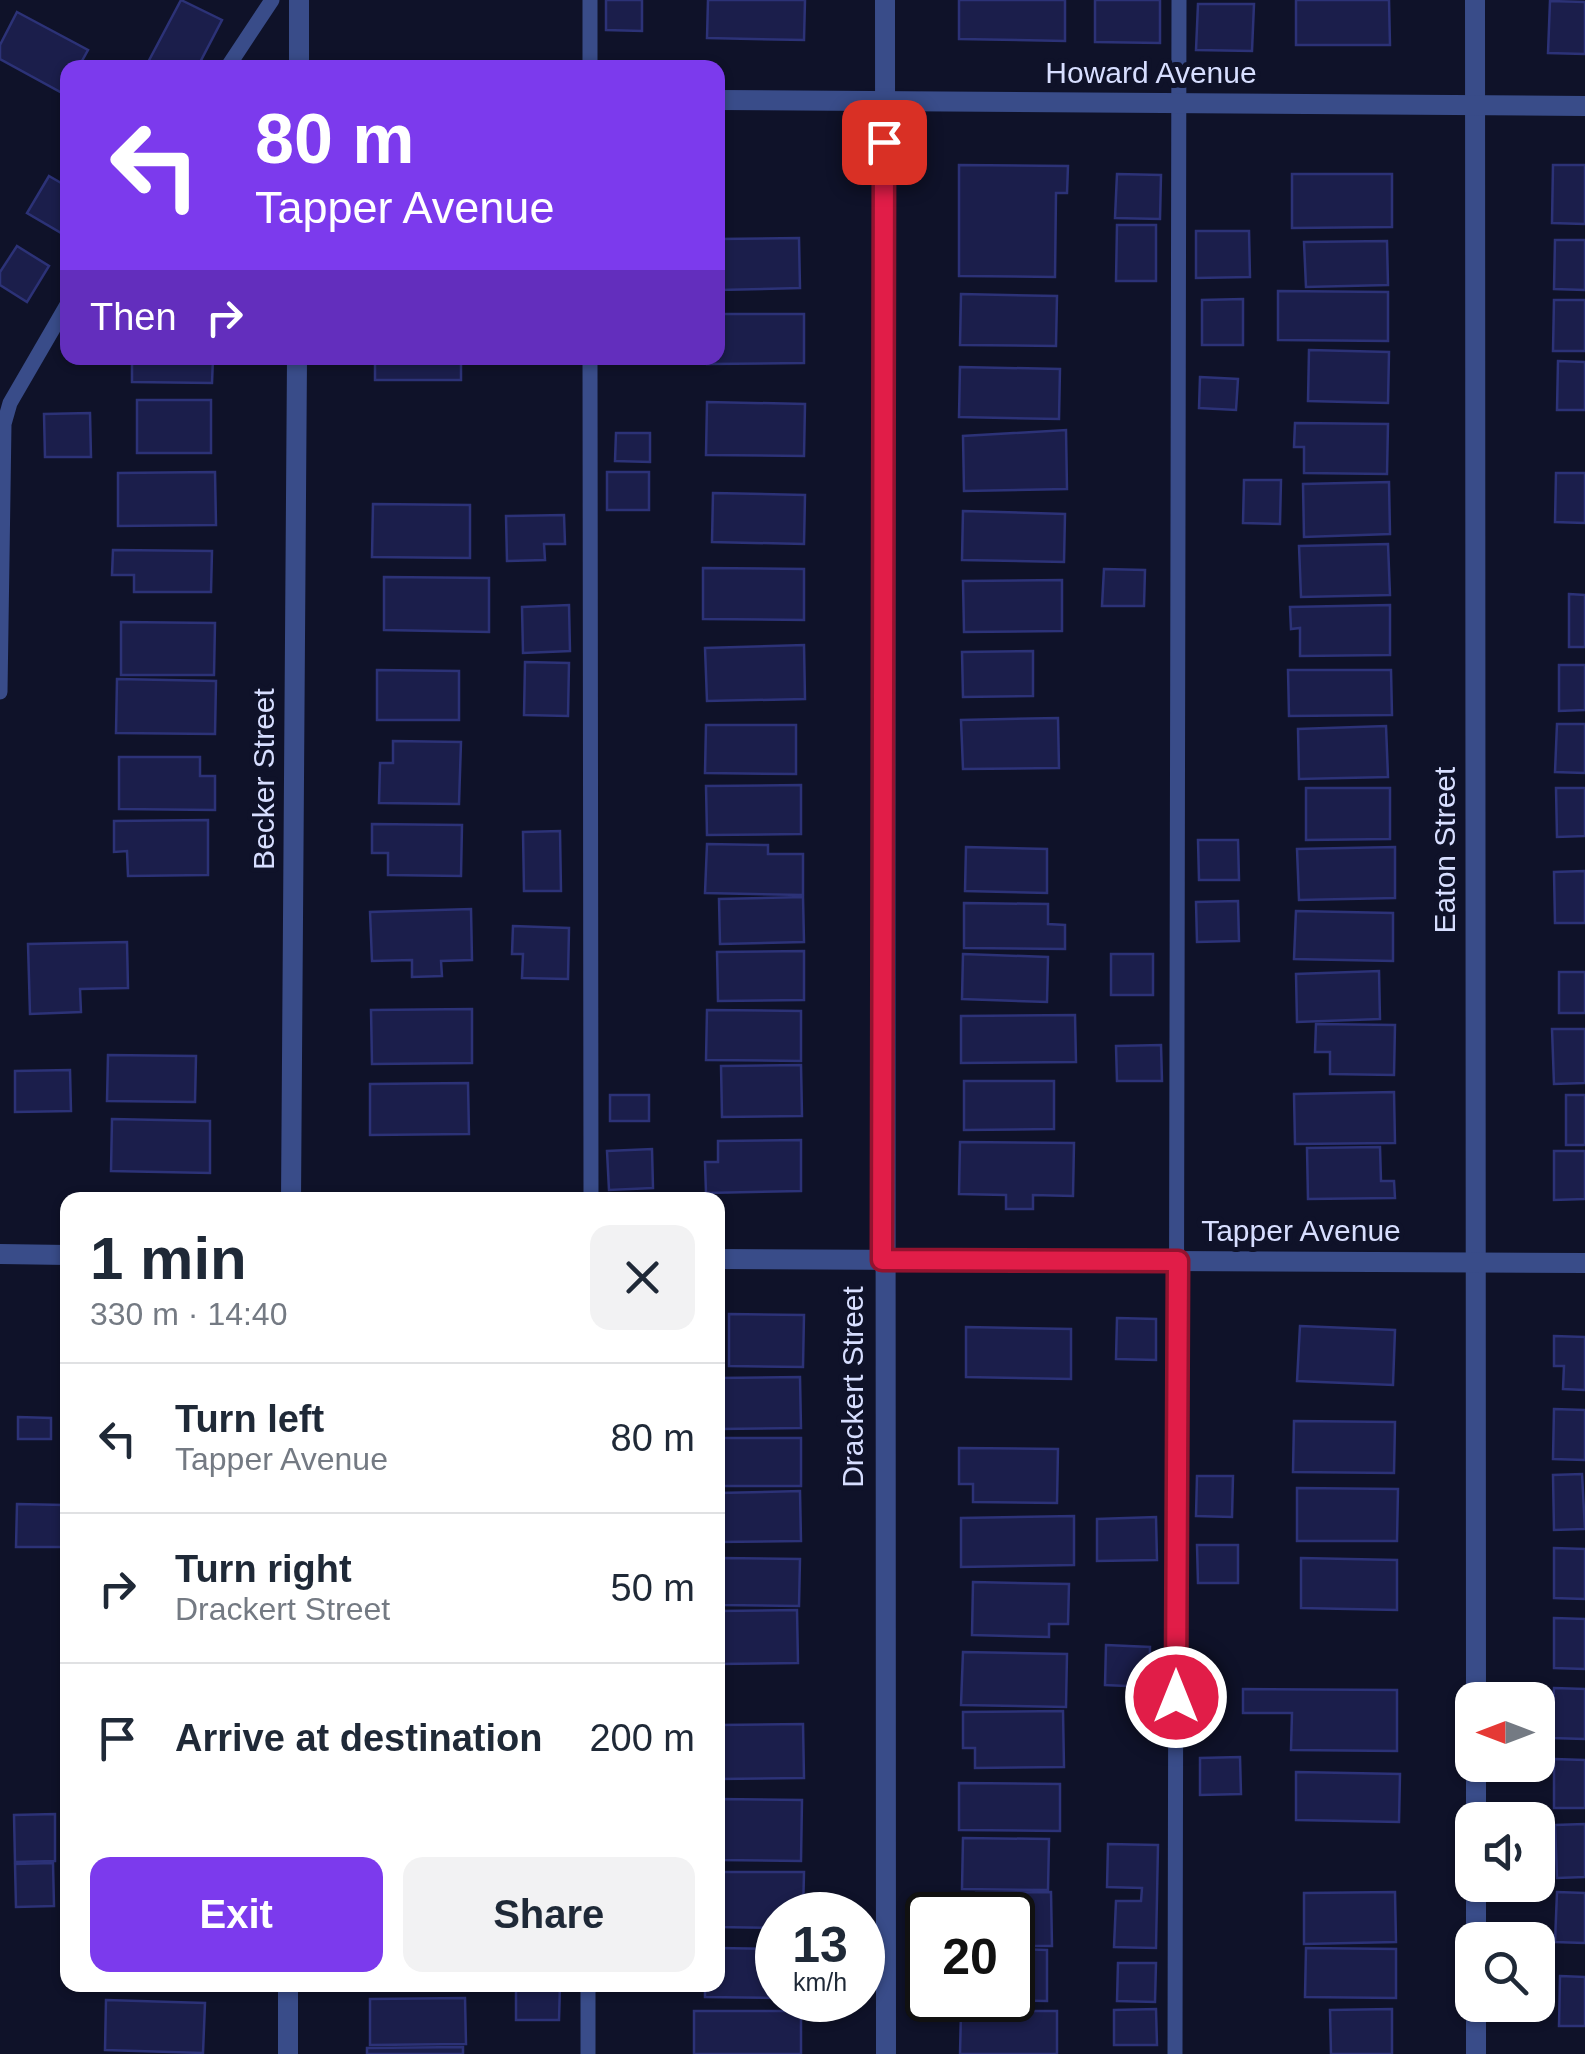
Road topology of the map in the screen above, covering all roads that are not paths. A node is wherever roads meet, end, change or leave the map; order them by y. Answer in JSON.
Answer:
{"nodes":[{"id":1,"x":272,"y":0,"type":"edge"},
{"id":2,"x":299,"y":0,"type":"edge"},
{"id":3,"x":590,"y":0,"type":"edge"},
{"id":4,"x":884,"y":0,"type":"edge"},
{"id":5,"x":1179,"y":0,"type":"edge"},
{"id":6,"x":1474,"y":0,"type":"edge"},
{"id":7,"x":231,"y":60,"type":"edge"},
{"id":8,"x":299,"y":60,"type":"edge"},
{"id":9,"x":590,"y":60,"type":"edge"},
{"id":10,"x":725,"y":100,"type":"edge"},
{"id":11,"x":884,"y":102,"type":"junction"},
{"id":12,"x":1179,"y":104,"type":"junction"},
{"id":13,"x":1475,"y":105,"type":"junction"},
{"id":14,"x":1585,"y":106,"type":"edge"},
{"id":15,"x":60,"y":317,"type":"edge"},
{"id":16,"x":297,"y":365,"type":"edge"},
{"id":17,"x":590,"y":365,"type":"edge"},
{"id":18,"x":0,"y":692,"type":"edge"},
{"id":19,"x":291,"y":1192,"type":"edge"},
{"id":20,"x":591,"y":1192,"type":"edge"},
{"id":21,"x":0,"y":1254,"type":"edge"},
{"id":22,"x":60,"y":1255,"type":"edge"},
{"id":23,"x":725,"y":1259,"type":"edge"},
{"id":24,"x":882,"y":1260,"type":"junction"},
{"id":25,"x":1178,"y":1261,"type":"junction"},
{"id":26,"x":1476,"y":1262,"type":"junction"},
{"id":27,"x":1585,"y":1263,"type":"edge"},
{"id":28,"x":1476,"y":1682,"type":"edge"},
{"id":29,"x":288,"y":1992,"type":"edge"},
{"id":30,"x":588,"y":1992,"type":"edge"},
{"id":31,"x":1476,"y":2022,"type":"edge"},
{"id":32,"x":288,"y":2054,"type":"edge"},
{"id":33,"x":588,"y":2054,"type":"edge"},
{"id":34,"x":886,"y":2054,"type":"edge"},
{"id":35,"x":1175,"y":2054,"type":"edge"},
{"id":36,"x":1476,"y":2054,"type":"edge"}],
"edges":[{"from":1,"to":7,"type":"lane"},
{"from":2,"to":8,"type":"street"},
{"from":3,"to":9,"type":"lane"},
{"from":4,"to":11,"type":"street","name":"Drackert Street"},
{"from":5,"to":12,"type":"lane"},
{"from":6,"to":13,"type":"street","name":"Eaton Street"},
{"from":10,"to":11,"type":"street","name":"Howard Avenue"},
{"from":11,"to":12,"type":"street","name":"Howard Avenue"},
{"from":11,"to":24,"type":"street","name":"Drackert Street"},
{"from":12,"to":13,"type":"street","name":"Howard Avenue"},
{"from":12,"to":25,"type":"lane"},
{"from":13,"to":14,"type":"street","name":"Howard Avenue"},
{"from":13,"to":26,"type":"street","name":"Eaton Street"},
{"from":15,"to":18,"type":"lane"},
{"from":16,"to":19,"type":"street","name":"Becker Street"},
{"from":17,"to":20,"type":"lane"},
{"from":21,"to":22,"type":"street"},
{"from":23,"to":24,"type":"street","name":"Tapper Avenue"},
{"from":24,"to":25,"type":"street","name":"Tapper Avenue"},
{"from":24,"to":34,"type":"street","name":"Drackert Street"},
{"from":25,"to":26,"type":"street","name":"Tapper Avenue"},
{"from":25,"to":35,"type":"lane"},
{"from":26,"to":27,"type":"street","name":"Tapper Avenue"},
{"from":26,"to":28,"type":"street","name":"Eaton Street"},
{"from":29,"to":32,"type":"street"},
{"from":30,"to":33,"type":"lane"},
{"from":31,"to":36,"type":"street"}]}
